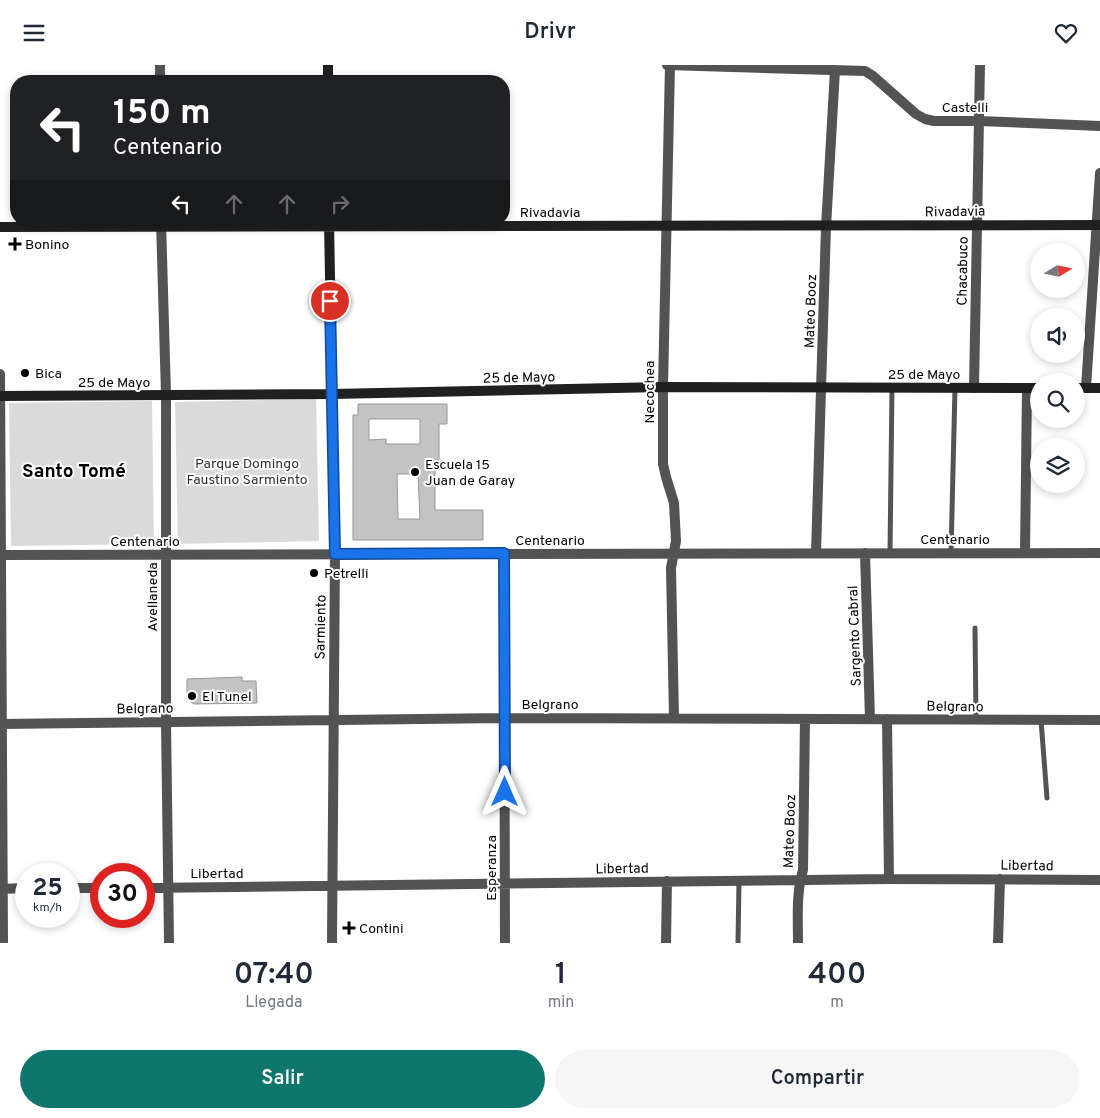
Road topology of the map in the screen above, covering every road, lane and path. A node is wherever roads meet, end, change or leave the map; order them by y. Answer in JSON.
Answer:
{"nodes":[{"id":1,"x":669,"y":65,"type":"edge"},
{"id":2,"x":980,"y":65,"type":"edge"},
{"id":3,"x":767,"y":67,"type":"edge"},
{"id":4,"x":854,"y":67,"type":"edge"},
{"id":5,"x":835,"y":70,"type":"junction"},
{"id":6,"x":979,"y":121,"type":"junction"},
{"id":7,"x":1100,"y":125,"type":"edge"},
{"id":8,"x":1100,"y":173,"type":"edge"},
{"id":9,"x":977,"y":224,"type":"junction"},
{"id":10,"x":510,"y":225,"type":"edge"},
{"id":11,"x":1098,"y":225,"type":"edge"},
{"id":12,"x":666,"y":226,"type":"junction"},
{"id":13,"x":161,"y":227,"type":"edge"},
{"id":14,"x":329,"y":227,"type":"edge"},
{"id":15,"x":826,"y":227,"type":"junction"},
{"id":16,"x":1083,"y":373,"type":"edge"},
{"id":17,"x":0,"y":374,"type":"edge"},
{"id":18,"x":663,"y":387,"type":"junction"},
{"id":19,"x":821,"y":387,"type":"junction"},
{"id":20,"x":892,"y":387,"type":"junction"},
{"id":21,"x":955,"y":388,"type":"junction"},
{"id":22,"x":974,"y":388,"type":"junction"},
{"id":23,"x":1027,"y":388,"type":"joint"},
{"id":24,"x":1085,"y":388,"type":"edge"},
{"id":25,"x":1100,"y":388,"type":"edge"},
{"id":26,"x":332,"y":394,"type":"junction"},
{"id":27,"x":166,"y":395,"type":"junction"},
{"id":28,"x":0,"y":396,"type":"edge"},
{"id":29,"x":504,"y":553,"type":"junction"},
{"id":30,"x":674,"y":553,"type":"junction"},
{"id":31,"x":816,"y":553,"type":"junction"},
{"id":32,"x":865,"y":553,"type":"junction"},
{"id":33,"x":890,"y":553,"type":"junction"},
{"id":34,"x":951,"y":553,"type":"junction"},
{"id":35,"x":1025,"y":553,"type":"junction"},
{"id":36,"x":1100,"y":553,"type":"edge"},
{"id":37,"x":335,"y":554,"type":"junction"},
{"id":38,"x":0,"y":555,"type":"edge"},
{"id":39,"x":165,"y":555,"type":"junction"},
{"id":40,"x":975,"y":628,"type":"dead end"},
{"id":41,"x":504,"y":718,"type":"junction"},
{"id":42,"x":674,"y":718,"type":"junction"},
{"id":43,"x":804,"y":719,"type":"junction"},
{"id":44,"x":870,"y":719,"type":"junction"},
{"id":45,"x":887,"y":719,"type":"junction"},
{"id":46,"x":333,"y":720,"type":"junction"},
{"id":47,"x":976,"y":720,"type":"junction"},
{"id":48,"x":1041,"y":720,"type":"junction"},
{"id":49,"x":1100,"y":721,"type":"edge"},
{"id":50,"x":166,"y":722,"type":"junction"},
{"id":51,"x":1,"y":724,"type":"edge"},
{"id":52,"x":1047,"y":798,"type":"dead end"},
{"id":53,"x":889,"y":879,"type":"junction"},
{"id":54,"x":1000,"y":879,"type":"junction"},
{"id":55,"x":800,"y":880,"type":"junction"},
{"id":56,"x":1100,"y":880,"type":"edge"},
{"id":57,"x":667,"y":881,"type":"junction"},
{"id":58,"x":739,"y":881,"type":"junction"},
{"id":59,"x":505,"y":883,"type":"junction"},
{"id":60,"x":332,"y":886,"type":"junction"},
{"id":61,"x":169,"y":887,"type":"junction"},
{"id":62,"x":15,"y":888,"type":"edge"},
{"id":63,"x":155,"y":888,"type":"edge"},
{"id":64,"x":1,"y":889,"type":"edge"},
{"id":65,"x":3,"y":943,"type":"edge"},
{"id":66,"x":169,"y":943,"type":"edge"},
{"id":67,"x":332,"y":943,"type":"edge"},
{"id":68,"x":505,"y":943,"type":"edge"},
{"id":69,"x":666,"y":943,"type":"edge"},
{"id":70,"x":738,"y":943,"type":"edge"},
{"id":71,"x":798,"y":943,"type":"edge"},
{"id":72,"x":998,"y":943,"type":"edge"}],
"edges":[{"from":1,"to":3,"type":"street","name":"Castelli"},
{"from":1,"to":12,"type":"street","name":"Necochea"},
{"from":2,"to":6,"type":"street","name":"Chacabuco"},
{"from":3,"to":5,"type":"street","name":"Castelli"},
{"from":4,"to":5,"type":"street","name":"Castelli"},
{"from":4,"to":6,"type":"street","name":"Castelli"},
{"from":5,"to":15,"type":"street","name":"Mateo Booz"},
{"from":6,"to":7,"type":"street","name":"Castelli"},
{"from":6,"to":9,"type":"street","name":"Chacabuco"},
{"from":8,"to":11,"type":"street"},
{"from":9,"to":11,"type":"main road","name":"Rivadavia"},
{"from":9,"to":15,"type":"main road","name":"Rivadavia"},
{"from":9,"to":22,"type":"street","name":"Chacabuco"},
{"from":10,"to":12,"type":"main road","name":"Rivadavia"},
{"from":11,"to":16,"type":"street"},
{"from":12,"to":15,"type":"main road","name":"Rivadavia"},
{"from":12,"to":18,"type":"street","name":"Necochea"},
{"from":13,"to":27,"type":"street","name":"Avellaneda"},
{"from":14,"to":26,"type":"main road","name":"Sarmiento"},
{"from":15,"to":19,"type":"street","name":"Mateo Booz"},
{"from":17,"to":28,"type":"street"},
{"from":18,"to":19,"type":"main road","name":"25 de Mayo"},
{"from":18,"to":26,"type":"main road","name":"25 de Mayo"},
{"from":18,"to":30,"type":"street","name":"Necochea"},
{"from":19,"to":20,"type":"main road","name":"25 de Mayo"},
{"from":19,"to":31,"type":"street","name":"Mateo Booz"},
{"from":20,"to":21,"type":"main road","name":"25 de Mayo"},
{"from":20,"to":33,"type":"lane"},
{"from":21,"to":22,"type":"main road","name":"25 de Mayo"},
{"from":21,"to":34,"type":"lane"},
{"from":22,"to":23,"type":"main road","name":"25 de Mayo"},
{"from":23,"to":35,"type":"street"},
{"from":24,"to":25,"type":"main road"},
{"from":26,"to":27,"type":"main road","name":"25 de Mayo"},
{"from":26,"to":37,"type":"street","name":"Sarmiento"},
{"from":27,"to":28,"type":"main road","name":"25 de Mayo"},
{"from":27,"to":39,"type":"street","name":"Avellaneda"},
{"from":28,"to":38,"type":"street"},
{"from":29,"to":30,"type":"street","name":"Centenario"},
{"from":29,"to":37,"type":"street","name":"Centenario"},
{"from":29,"to":41,"type":"street","name":"Esperanza"},
{"from":30,"to":31,"type":"street","name":"Centenario"},
{"from":30,"to":42,"type":"street","name":"Necochea"},
{"from":31,"to":32,"type":"street","name":"Centenario"},
{"from":32,"to":33,"type":"street","name":"Centenario"},
{"from":32,"to":44,"type":"street","name":"Sargento Cabral"},
{"from":33,"to":34,"type":"street","name":"Centenario"},
{"from":34,"to":35,"type":"street","name":"Centenario"},
{"from":35,"to":36,"type":"street","name":"Centenario"},
{"from":37,"to":39,"type":"street","name":"Centenario"},
{"from":37,"to":46,"type":"street","name":"Sarmiento"},
{"from":38,"to":39,"type":"street","name":"Centenario"},
{"from":38,"to":51,"type":"street"},
{"from":39,"to":50,"type":"street","name":"Avellaneda"},
{"from":40,"to":47,"type":"lane"},
{"from":41,"to":42,"type":"street","name":"Belgrano"},
{"from":41,"to":46,"type":"street","name":"Belgrano"},
{"from":41,"to":59,"type":"street","name":"Esperanza"},
{"from":42,"to":43,"type":"street","name":"Belgrano"},
{"from":43,"to":44,"type":"street","name":"Belgrano"},
{"from":43,"to":55,"type":"street","name":"Mateo Booz"},
{"from":44,"to":45,"type":"street","name":"Belgrano"},
{"from":45,"to":47,"type":"street","name":"Belgrano"},
{"from":45,"to":53,"type":"street"},
{"from":46,"to":50,"type":"street","name":"Belgrano"},
{"from":46,"to":60,"type":"street","name":"Sarmiento"},
{"from":47,"to":48,"type":"street","name":"Belgrano"},
{"from":48,"to":49,"type":"street","name":"Belgrano"},
{"from":48,"to":52,"type":"lane"},
{"from":50,"to":51,"type":"street","name":"Belgrano"},
{"from":50,"to":61,"type":"street","name":"Avellaneda"},
{"from":51,"to":64,"type":"street"},
{"from":53,"to":54,"type":"street","name":"Libertad"},
{"from":53,"to":55,"type":"street","name":"Libertad"},
{"from":54,"to":56,"type":"street","name":"Libertad"},
{"from":54,"to":72,"type":"street"},
{"from":55,"to":58,"type":"street","name":"Libertad"},
{"from":55,"to":71,"type":"street","name":"Mateo Booz"},
{"from":57,"to":58,"type":"street","name":"Libertad"},
{"from":57,"to":59,"type":"street","name":"Libertad"},
{"from":57,"to":69,"type":"street"},
{"from":58,"to":70,"type":"lane"},
{"from":59,"to":60,"type":"street","name":"Libertad"},
{"from":59,"to":68,"type":"street","name":"Esperanza"},
{"from":60,"to":61,"type":"street","name":"Libertad"},
{"from":60,"to":67,"type":"street","name":"Sarmiento"},
{"from":61,"to":63,"type":"street","name":"Libertad"},
{"from":61,"to":66,"type":"street","name":"Avellaneda"},
{"from":62,"to":64,"type":"street"},
{"from":64,"to":65,"type":"street"}]}
